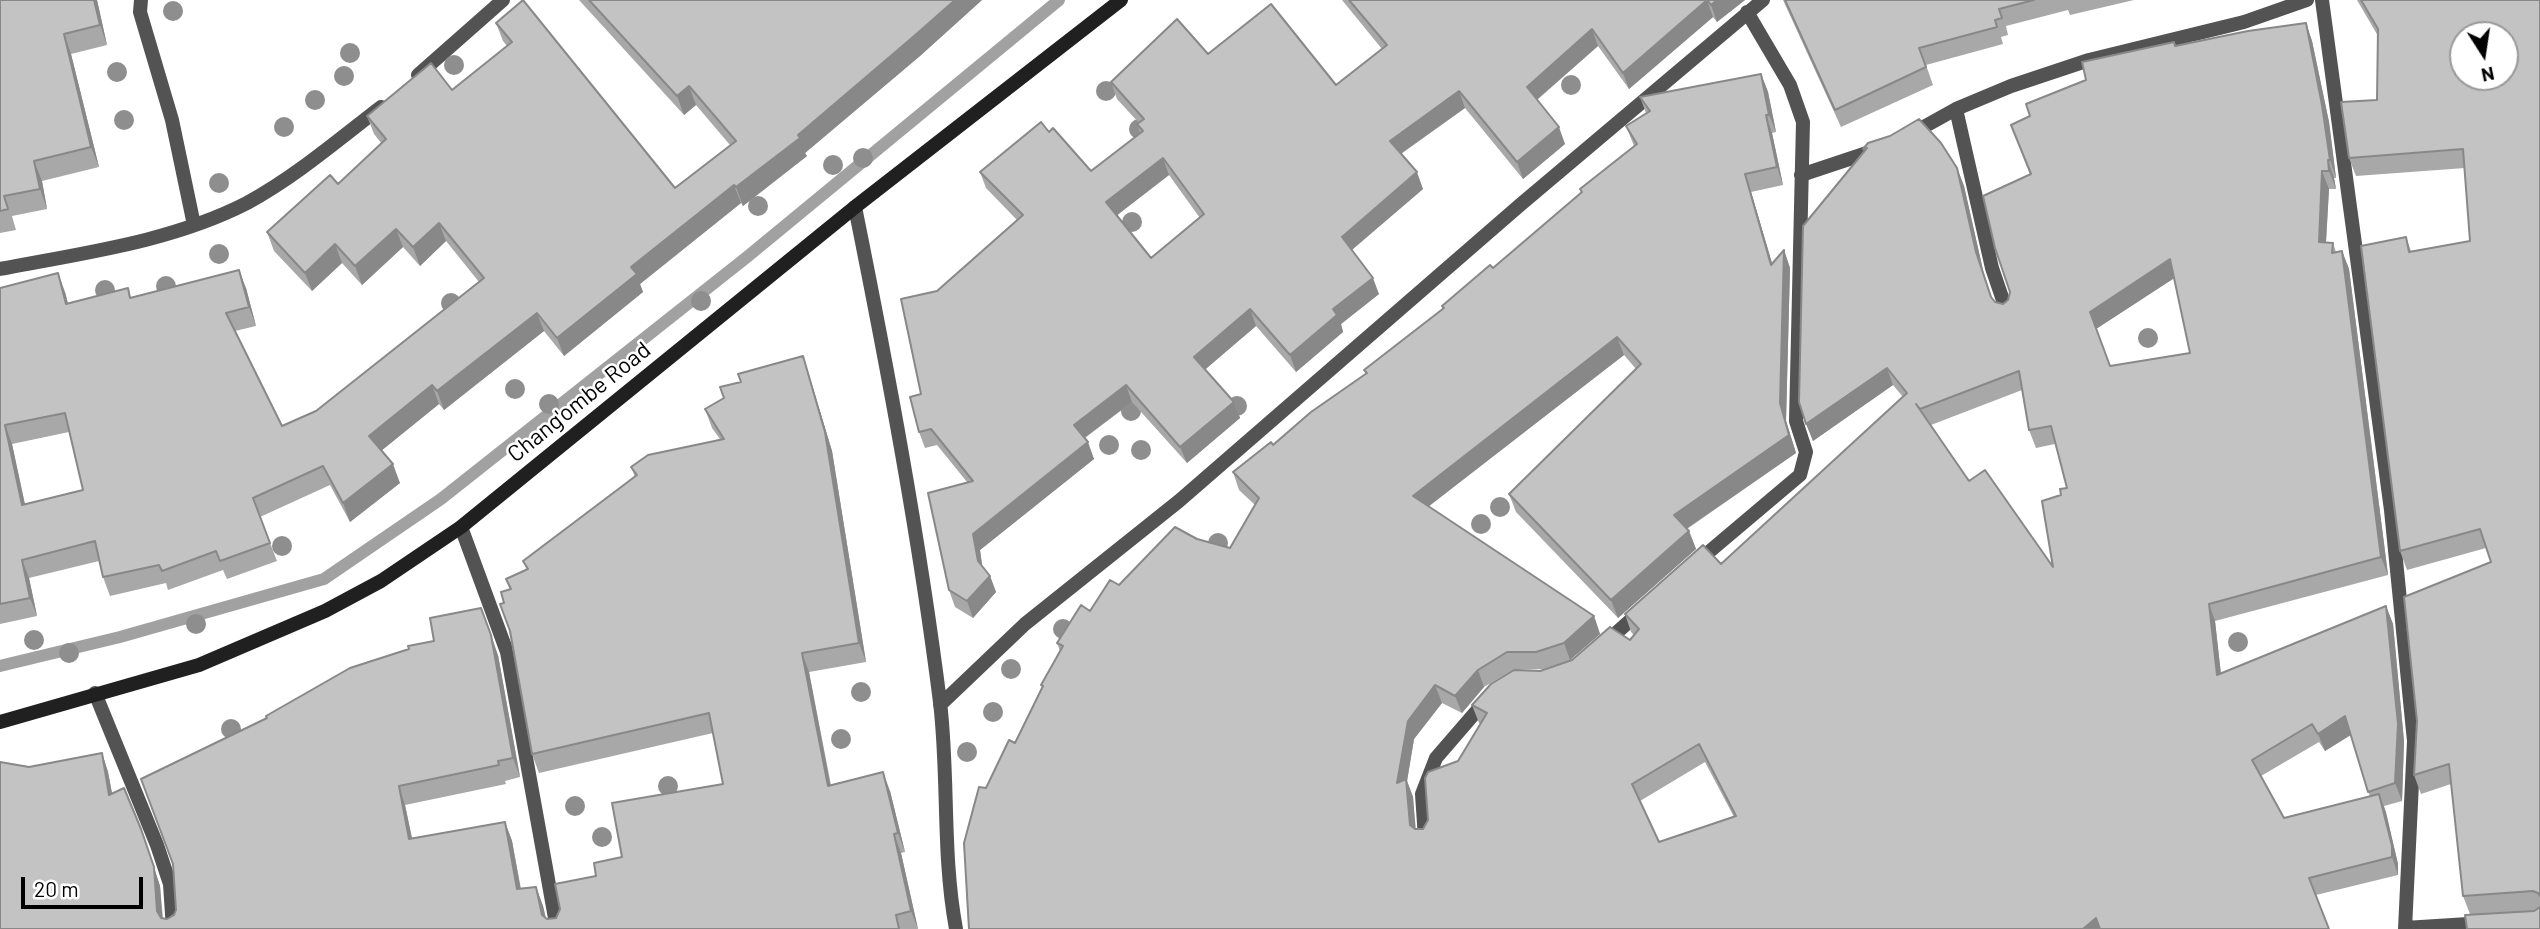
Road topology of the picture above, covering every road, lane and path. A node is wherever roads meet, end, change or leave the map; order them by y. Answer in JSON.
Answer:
{"nodes":[{"id":1,"x":141,"y":0,"type":"edge"},
{"id":2,"x":503,"y":0,"type":"edge"},
{"id":3,"x":1121,"y":0,"type":"edge"},
{"id":4,"x":1763,"y":0,"type":"edge"},
{"id":5,"x":2307,"y":0,"type":"edge"},
{"id":6,"x":2322,"y":0,"type":"edge"},
{"id":7,"x":487,"y":5,"type":"edge"},
{"id":8,"x":1747,"y":12,"type":"junction"},
{"id":9,"x":409,"y":83,"type":"edge"},
{"id":10,"x":388,"y":102,"type":"edge"},
{"id":11,"x":1956,"y":108,"type":"junction"},
{"id":12,"x":1801,"y":175,"type":"junction"},
{"id":13,"x":855,"y":207,"type":"junction"},
{"id":14,"x":194,"y":225,"type":"junction"},
{"id":15,"x":0,"y":269,"type":"edge"},
{"id":16,"x":2007,"y":312,"type":"edge"},
{"id":17,"x":461,"y":527,"type":"junction"},
{"id":18,"x":1684,"y":573,"type":"edge"},
{"id":19,"x":1654,"y":600,"type":"edge"},
{"id":20,"x":1594,"y":652,"type":"edge"},
{"id":21,"x":1500,"y":689,"type":"edge"},
{"id":22,"x":95,"y":694,"type":"junction"},
{"id":23,"x":940,"y":705,"type":"junction"},
{"id":24,"x":0,"y":722,"type":"edge"},
{"id":25,"x":1425,"y":838,"type":"edge"},
{"id":26,"x":2500,"y":923,"type":"edge"},
{"id":27,"x":2405,"y":928,"type":"edge"},
{"id":28,"x":173,"y":929,"type":"edge"},
{"id":29,"x":557,"y":929,"type":"edge"},
{"id":30,"x":956,"y":929,"type":"edge"}],
"edges":[{"from":1,"to":14,"type":"street"},
{"from":2,"to":7,"type":"street"},
{"from":3,"to":13,"type":"street","name":"Chang'ombe Road"},
{"from":4,"to":8,"type":"street"},
{"from":5,"to":11,"type":"street"},
{"from":6,"to":27,"type":"street"},
{"from":7,"to":9,"type":"street"},
{"from":8,"to":12,"type":"street"},
{"from":8,"to":23,"type":"street"},
{"from":10,"to":14,"type":"street"},
{"from":11,"to":12,"type":"street"},
{"from":11,"to":16,"type":"street"},
{"from":12,"to":18,"type":"street"},
{"from":13,"to":17,"type":"street","name":"Chang'ombe Road"},
{"from":13,"to":23,"type":"street"},
{"from":14,"to":15,"type":"street"},
{"from":17,"to":22,"type":"street","name":"Chang'ombe Road"},
{"from":17,"to":29,"type":"street"},
{"from":19,"to":20,"type":"street"},
{"from":21,"to":25,"type":"street"},
{"from":22,"to":24,"type":"street","name":"Chang'ombe Road"},
{"from":22,"to":28,"type":"street"},
{"from":23,"to":30,"type":"street"},
{"from":26,"to":27,"type":"street"}]}
